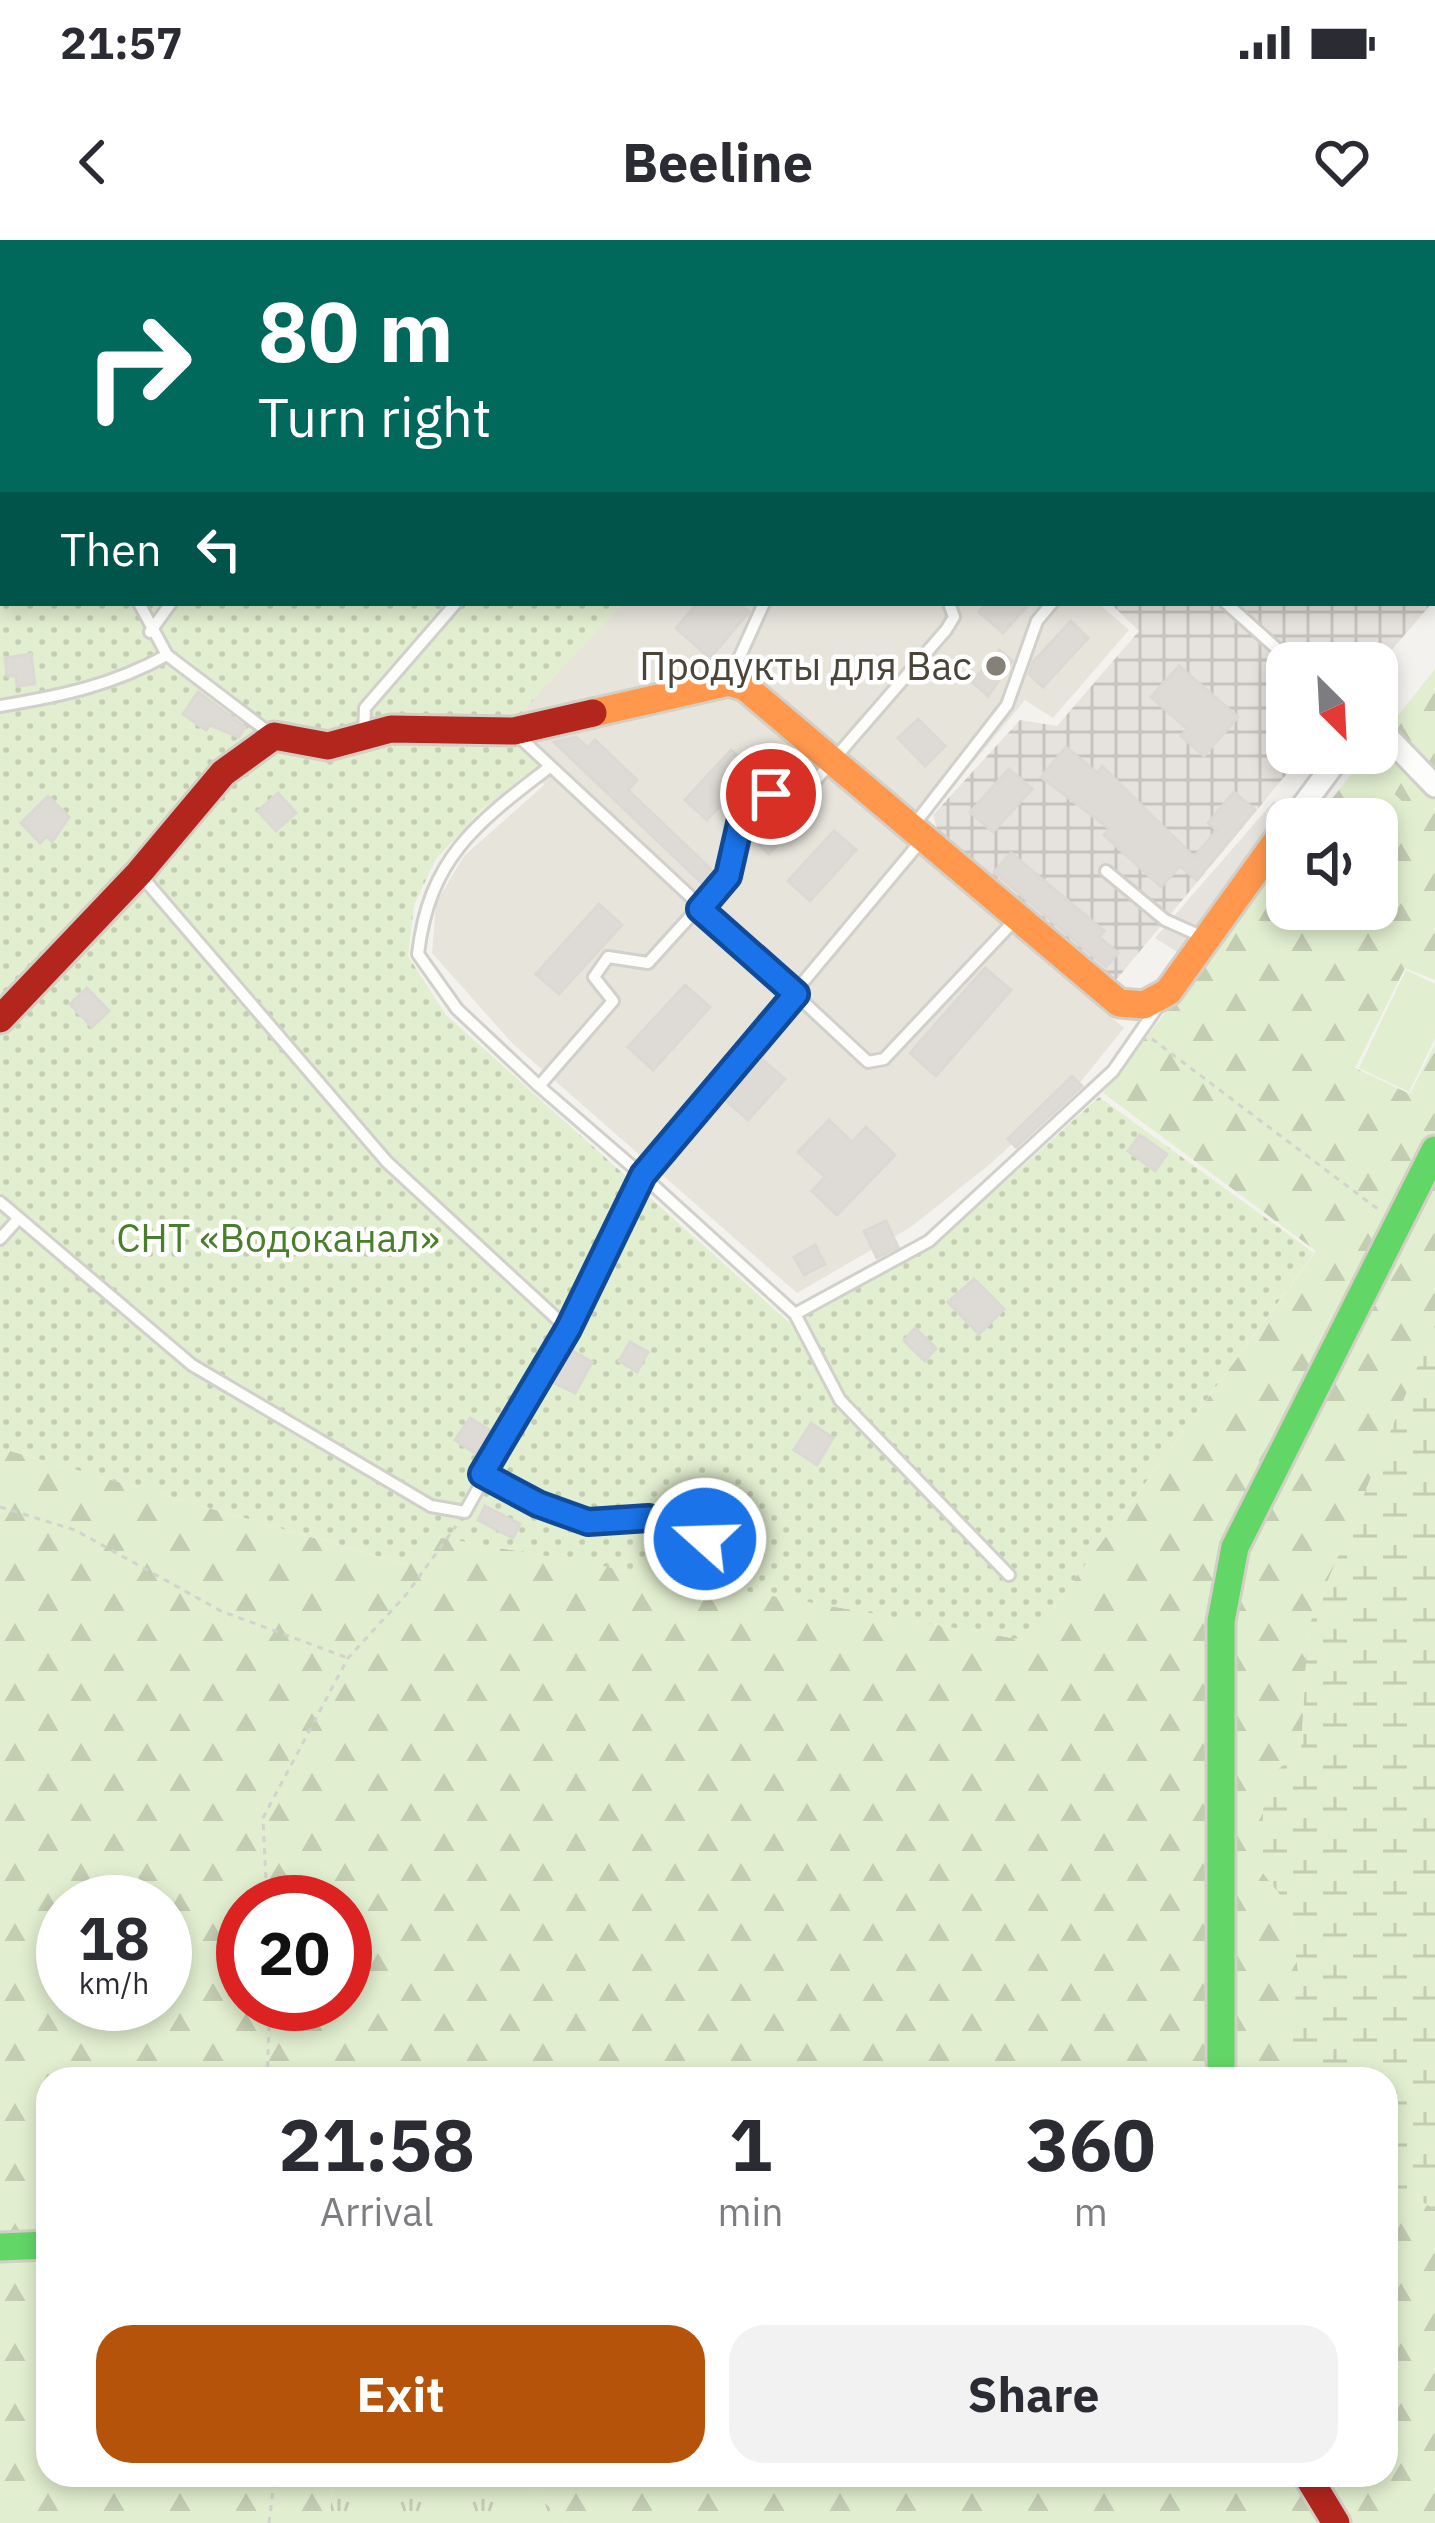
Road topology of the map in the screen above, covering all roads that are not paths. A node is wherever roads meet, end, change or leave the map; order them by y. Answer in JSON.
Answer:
{"nodes":[{"id":1,"x":141,"y":606,"type":"edge"},
{"id":2,"x":169,"y":606,"type":"edge"},
{"id":3,"x":454,"y":606,"type":"edge"},
{"id":4,"x":758,"y":606,"type":"edge"},
{"id":5,"x":951,"y":606,"type":"edge"},
{"id":6,"x":1049,"y":606,"type":"edge"},
{"id":7,"x":1229,"y":606,"type":"edge"},
{"id":8,"x":150,"y":632,"type":"junction"},
{"id":9,"x":1270,"y":642,"type":"edge"},
{"id":10,"x":167,"y":655,"type":"junction"},
{"id":11,"x":729,"y":682,"type":"junction"},
{"id":12,"x":0,"y":706,"type":"edge"},
{"id":13,"x":514,"y":731,"type":"junction"},
{"id":14,"x":274,"y":736,"type":"junction"},
{"id":15,"x":364,"y":736,"type":"junction"},
{"id":16,"x":1398,"y":748,"type":"edge"},
{"id":17,"x":828,"y":759,"type":"junction"},
{"id":18,"x":548,"y":769,"type":"junction"},
{"id":19,"x":1435,"y":786,"type":"edge"},
{"id":20,"x":915,"y":835,"type":"junction"},
{"id":21,"x":1266,"y":856,"type":"edge"},
{"id":22,"x":1106,"y":871,"type":"dead end"},
{"id":23,"x":139,"y":873,"type":"junction"},
{"id":24,"x":700,"y":909,"type":"junction"},
{"id":25,"x":1017,"y":918,"type":"junction"},
{"id":26,"x":1207,"y":938,"type":"junction"},
{"id":27,"x":1168,"y":992,"type":"junction"},
{"id":28,"x":796,"y":994,"type":"junction"},
{"id":29,"x":0,"y":1019,"type":"edge"},
{"id":30,"x":539,"y":1086,"type":"junction"},
{"id":31,"x":1435,"y":1150,"type":"edge"},
{"id":32,"x":643,"y":1175,"type":"junction"},
{"id":33,"x":0,"y":1202,"type":"edge"},
{"id":34,"x":19,"y":1218,"type":"junction"},
{"id":35,"x":0,"y":1239,"type":"edge"},
{"id":36,"x":795,"y":1314,"type":"junction"},
{"id":37,"x":568,"y":1329,"type":"junction"},
{"id":38,"x":482,"y":1474,"type":"junction"},
{"id":39,"x":705,"y":1539,"type":"dead end"},
{"id":40,"x":1009,"y":1575,"type":"dead end"},
{"id":41,"x":1221,"y":2067,"type":"edge"},
{"id":42,"x":36,"y":2246,"type":"edge"},
{"id":43,"x":0,"y":2247,"type":"edge"},
{"id":44,"x":1314,"y":2487,"type":"edge"},
{"id":45,"x":1336,"y":2523,"type":"edge"}],
"edges":[{"from":1,"to":8,"type":"lane"},
{"from":2,"to":8,"type":"lane"},
{"from":3,"to":15,"type":"lane"},
{"from":4,"to":11,"type":"lane"},
{"from":5,"to":17,"type":"lane"},
{"from":6,"to":20,"type":"lane"},
{"from":7,"to":9,"type":"lane"},
{"from":8,"to":10,"type":"lane"},
{"from":10,"to":12,"type":"lane"},
{"from":10,"to":14,"type":"lane"},
{"from":11,"to":13,"type":"street"},
{"from":11,"to":17,"type":"street"},
{"from":13,"to":15,"type":"street"},
{"from":13,"to":18,"type":"lane"},
{"from":14,"to":15,"type":"street"},
{"from":14,"to":23,"type":"street"},
{"from":16,"to":19,"type":"street"},
{"from":17,"to":20,"type":"street"},
{"from":17,"to":24,"type":"lane"},
{"from":18,"to":24,"type":"lane"},
{"from":18,"to":30,"type":"lane"},
{"from":20,"to":25,"type":"street"},
{"from":20,"to":28,"type":"lane"},
{"from":21,"to":26,"type":"street"},
{"from":22,"to":26,"type":"lane"},
{"from":23,"to":29,"type":"street"},
{"from":23,"to":37,"type":"lane"},
{"from":24,"to":28,"type":"lane"},
{"from":24,"to":30,"type":"lane"},
{"from":25,"to":27,"type":"street"},
{"from":25,"to":28,"type":"lane"},
{"from":26,"to":27,"type":"street"},
{"from":27,"to":36,"type":"lane"},
{"from":28,"to":32,"type":"lane"},
{"from":30,"to":32,"type":"lane"},
{"from":31,"to":41,"type":"street"},
{"from":32,"to":36,"type":"lane"},
{"from":32,"to":37,"type":"lane"},
{"from":33,"to":34,"type":"lane"},
{"from":34,"to":35,"type":"lane"},
{"from":34,"to":38,"type":"lane"},
{"from":36,"to":40,"type":"lane"},
{"from":37,"to":38,"type":"lane"},
{"from":38,"to":39,"type":"lane"},
{"from":42,"to":43,"type":"street"},
{"from":44,"to":45,"type":"street"}]}
